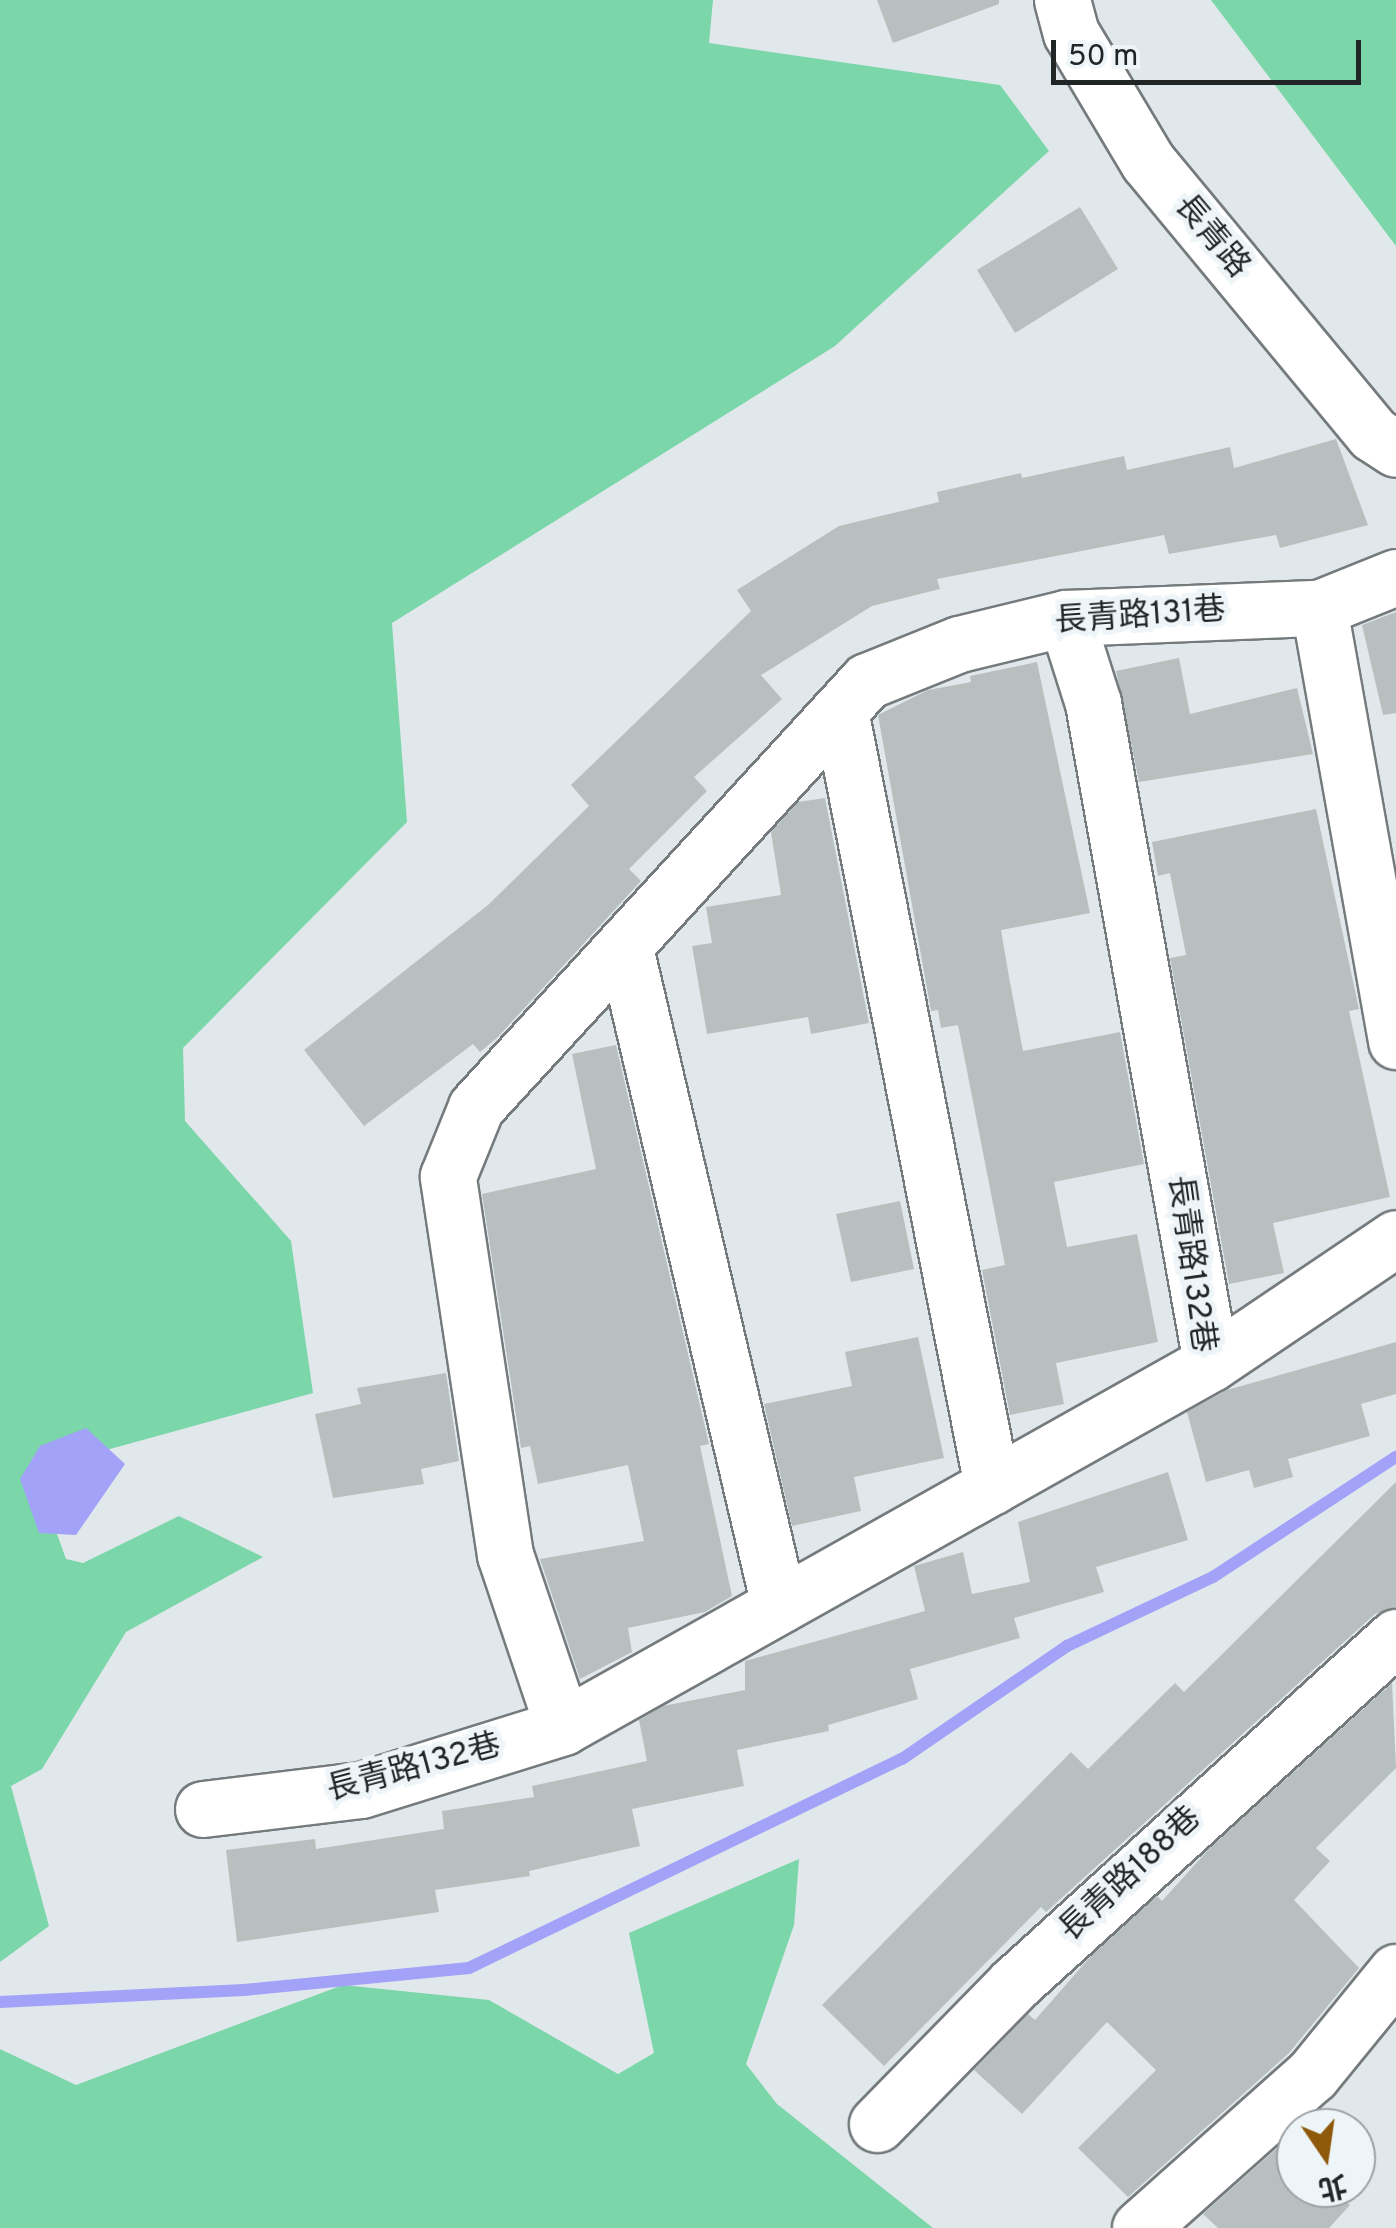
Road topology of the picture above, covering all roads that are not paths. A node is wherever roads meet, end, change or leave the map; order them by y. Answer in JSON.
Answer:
{"nodes":[{"id":1,"x":1062,"y":0,"type":"edge"},
{"id":2,"x":1396,"y":449,"type":"edge"},
{"id":3,"x":1396,"y":577,"type":"edge"},
{"id":4,"x":1319,"y":608,"type":"junction"},
{"id":5,"x":1066,"y":618,"type":"junction"},
{"id":6,"x":842,"y":715,"type":"junction"},
{"id":7,"x":625,"y":948,"type":"junction"},
{"id":8,"x":1396,"y":1042,"type":"edge"},
{"id":9,"x":1396,"y":1238,"type":"edge"},
{"id":10,"x":1211,"y":1362,"type":"junction"},
{"id":11,"x":992,"y":1486,"type":"junction"},
{"id":12,"x":779,"y":1606,"type":"junction"},
{"id":13,"x":1396,"y":1637,"type":"edge"},
{"id":14,"x":563,"y":1727,"type":"junction"},
{"id":15,"x":203,"y":1809,"type":"dead end"},
{"id":16,"x":1396,"y":1972,"type":"edge"},
{"id":17,"x":877,"y":2124,"type":"dead end"},
{"id":18,"x":1140,"y":2228,"type":"edge"}],
"edges":[{"from":1,"to":2,"type":"street","name":"長青路"},
{"from":3,"to":4,"type":"street","name":"長青路131巷"},
{"from":4,"to":5,"type":"street","name":"長青路131巷"},
{"from":4,"to":8,"type":"street"},
{"from":5,"to":6,"type":"street","name":"長青路131巷"},
{"from":5,"to":10,"type":"street","name":"長青路132巷"},
{"from":6,"to":7,"type":"street","name":"長青路131巷"},
{"from":6,"to":11,"type":"street"},
{"from":7,"to":12,"type":"street"},
{"from":7,"to":14,"type":"street"},
{"from":9,"to":10,"type":"street"},
{"from":10,"to":11,"type":"street","name":"長青路132巷"},
{"from":11,"to":12,"type":"street","name":"長青路132巷"},
{"from":12,"to":14,"type":"street","name":"長青路132巷"},
{"from":13,"to":17,"type":"street","name":"長青路188巷"},
{"from":14,"to":15,"type":"street","name":"長青路132巷"},
{"from":16,"to":18,"type":"street"}]}
